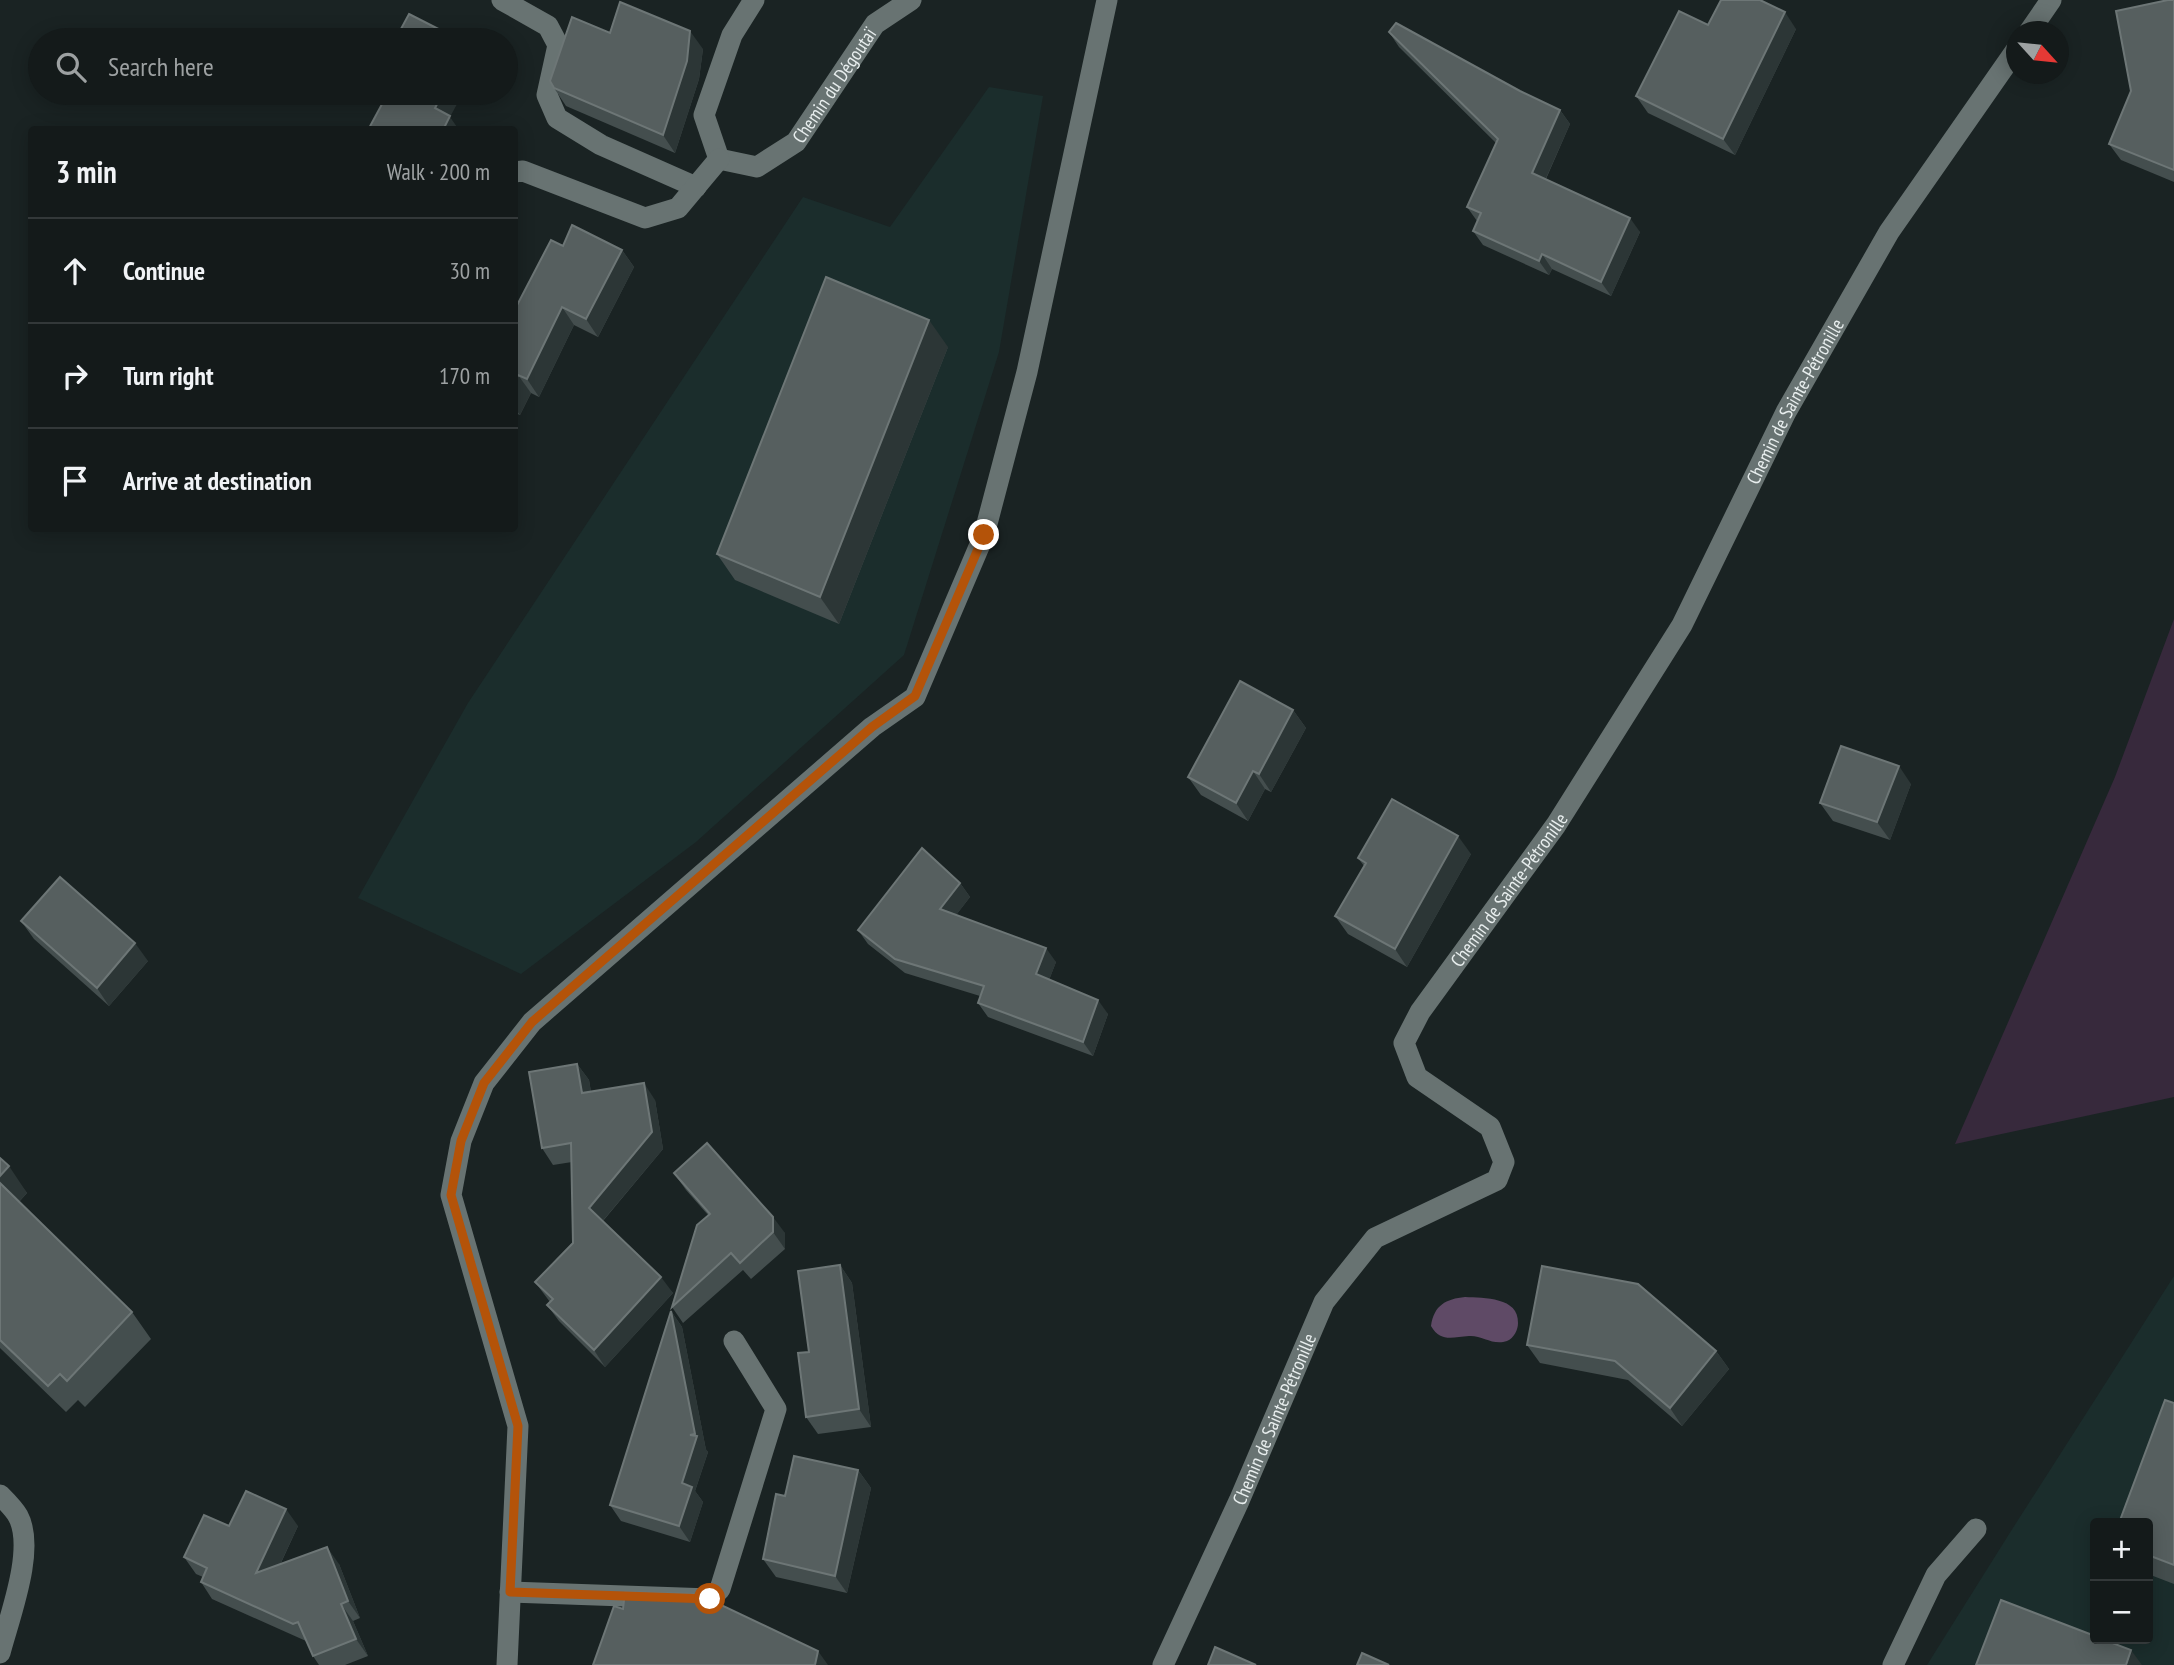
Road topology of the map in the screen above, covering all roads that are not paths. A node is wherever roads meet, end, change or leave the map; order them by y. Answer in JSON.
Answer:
{"nodes":[{"id":1,"x":502,"y":0,"type":"edge"},
{"id":2,"x":754,"y":0,"type":"edge"},
{"id":3,"x":911,"y":0,"type":"edge"},
{"id":4,"x":1107,"y":0,"type":"edge"},
{"id":5,"x":2051,"y":0,"type":"edge"},
{"id":6,"x":2037,"y":21,"type":"edge"},
{"id":7,"x":2006,"y":66,"type":"edge"},
{"id":8,"x":719,"y":159,"type":"junction"},
{"id":9,"x":518,"y":172,"type":"edge"},
{"id":10,"x":696,"y":187,"type":"junction"},
{"id":11,"x":734,"y":1340,"type":"dead end"},
{"id":12,"x":0,"y":1495,"type":"edge"},
{"id":13,"x":1976,"y":1529,"type":"dead end"},
{"id":14,"x":510,"y":1592,"type":"junction"},
{"id":15,"x":0,"y":1653,"type":"edge"},
{"id":16,"x":507,"y":1665,"type":"edge"},
{"id":17,"x":1163,"y":1665,"type":"edge"},
{"id":18,"x":1893,"y":1665,"type":"edge"}],
"edges":[{"from":1,"to":10,"type":"street"},
{"from":2,"to":8,"type":"street"},
{"from":3,"to":8,"type":"street","name":"Chemin du Dégoutaï"},
{"from":4,"to":14,"type":"street"},
{"from":5,"to":6,"type":"street"},
{"from":7,"to":17,"type":"street","name":"Chemin de Sainte-Pétronille"},
{"from":8,"to":10,"type":"street"},
{"from":9,"to":10,"type":"street"},
{"from":11,"to":14,"type":"street"},
{"from":12,"to":15,"type":"street"},
{"from":13,"to":18,"type":"street"},
{"from":14,"to":16,"type":"street"}]}
